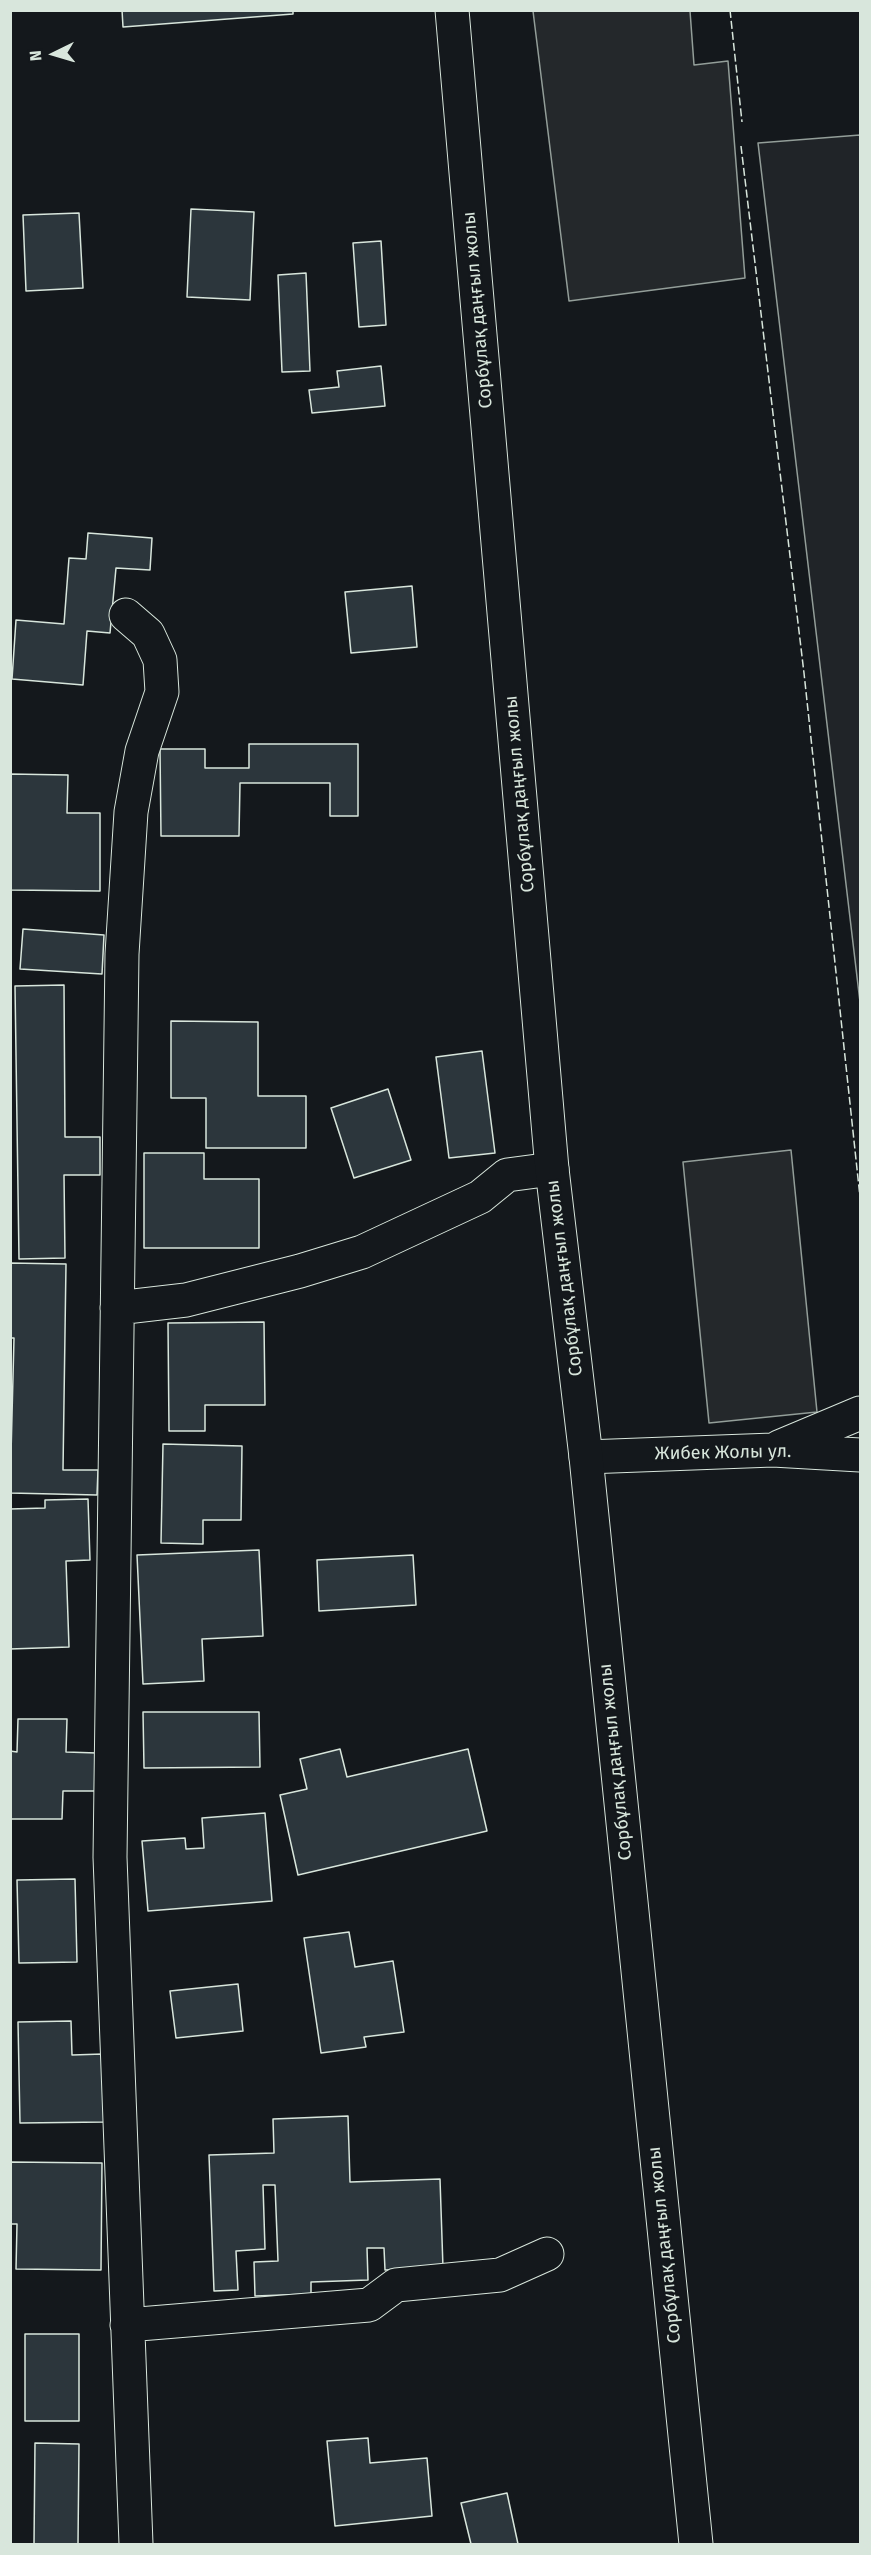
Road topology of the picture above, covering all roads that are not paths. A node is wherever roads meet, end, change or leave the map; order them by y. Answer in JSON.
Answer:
{"nodes":[{"id":1,"x":452,"y":10,"type":"edge"},
{"id":2,"x":126,"y":615,"type":"dead end"},
{"id":3,"x":552,"y":1168,"type":"junction"},
{"id":4,"x":117,"y":1308,"type":"junction"},
{"id":5,"x":861,"y":1413,"type":"edge"},
{"id":6,"x":773,"y":1450,"type":"junction"},
{"id":7,"x":861,"y":1455,"type":"edge"},
{"id":8,"x":586,"y":1458,"type":"junction"},
{"id":9,"x":547,"y":2254,"type":"dead end"},
{"id":10,"x":127,"y":2325,"type":"junction"},
{"id":11,"x":136,"y":2544,"type":"edge"},
{"id":12,"x":696,"y":2544,"type":"edge"}],
"edges":[{"from":1,"to":3,"type":"street","name":"Сорбұлақ даңғыл жолы"},
{"from":2,"to":4,"type":"street"},
{"from":3,"to":4,"type":"street"},
{"from":3,"to":8,"type":"street","name":"Сорбұлақ даңғыл жолы"},
{"from":4,"to":10,"type":"street"},
{"from":5,"to":6,"type":"street"},
{"from":6,"to":7,"type":"street","name":"Жибек Жолы ул."},
{"from":6,"to":8,"type":"street","name":"Жибек Жолы ул."},
{"from":8,"to":12,"type":"street","name":"Сорбұлақ даңғыл жолы"},
{"from":9,"to":10,"type":"street"},
{"from":10,"to":11,"type":"street"}]}
